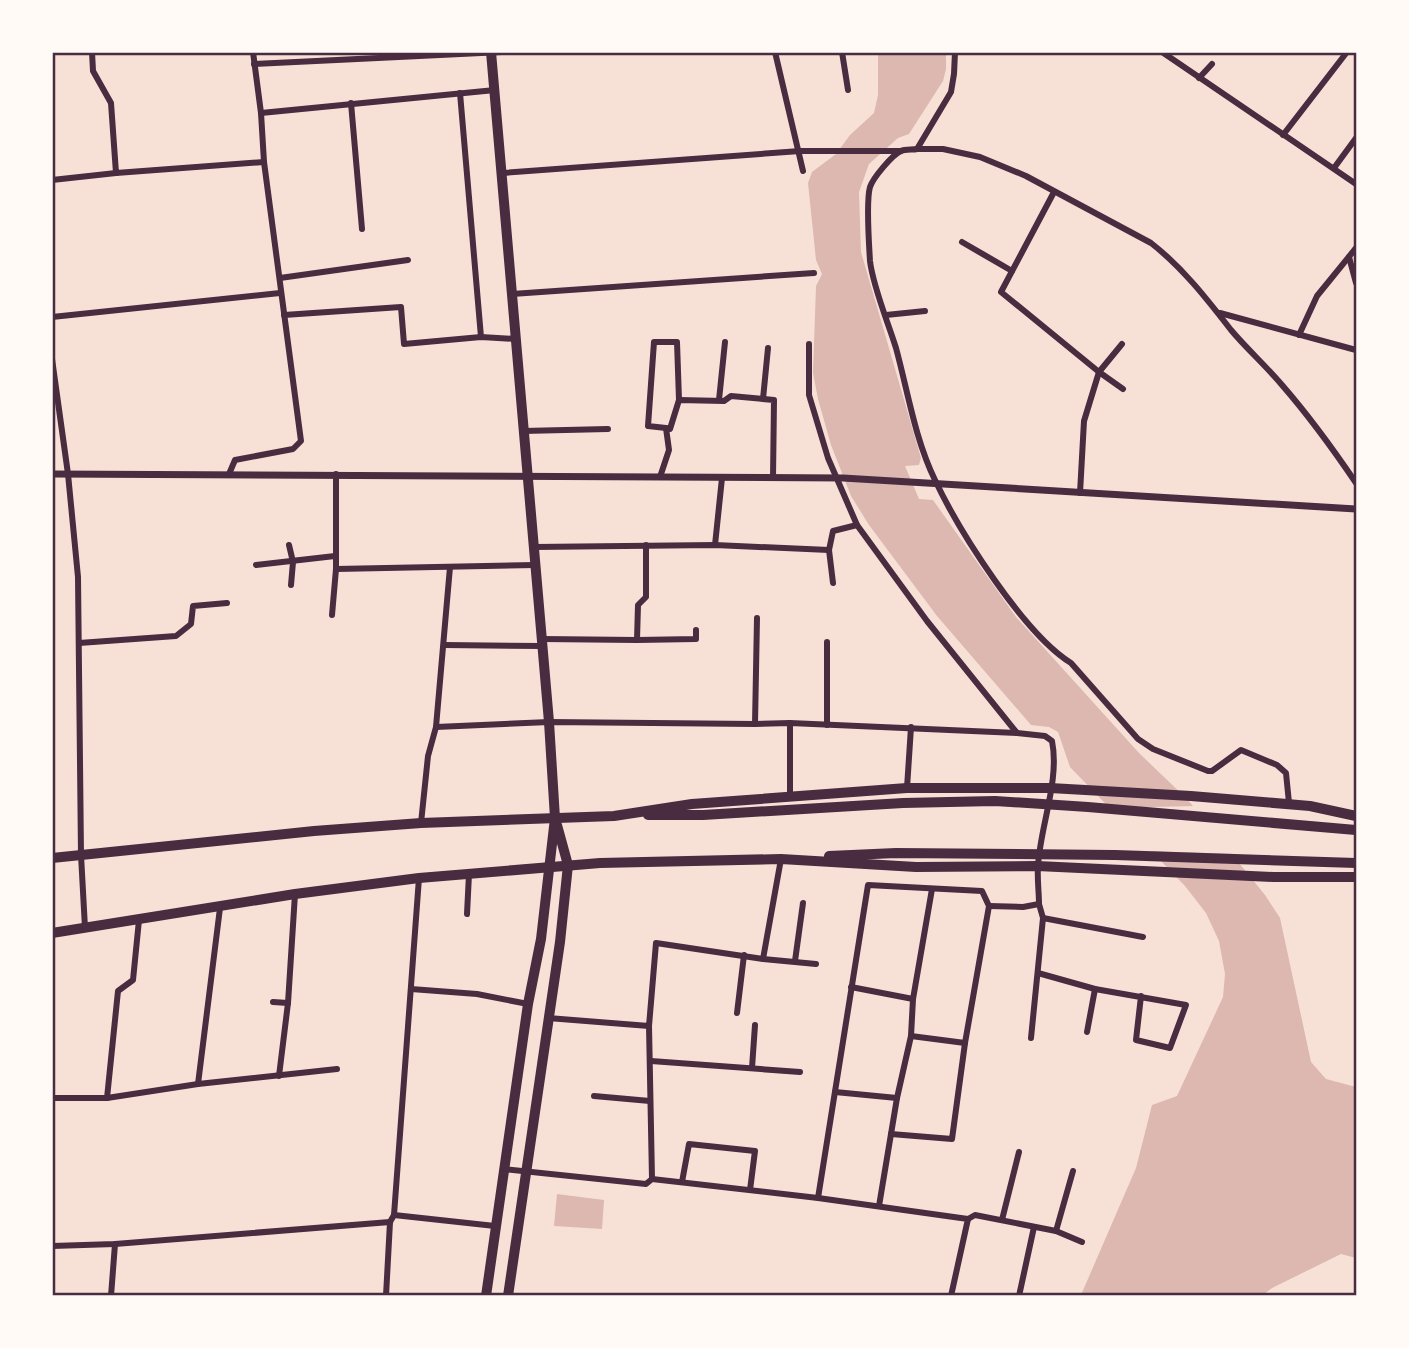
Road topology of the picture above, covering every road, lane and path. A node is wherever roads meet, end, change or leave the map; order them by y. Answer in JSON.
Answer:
{"nodes":[{"id":1,"x":92,"y":52,"type":"edge"},
{"id":2,"x":253,"y":52,"type":"edge"},
{"id":3,"x":502,"y":52,"type":"edge"},
{"id":4,"x":775,"y":52,"type":"edge"},
{"id":5,"x":842,"y":52,"type":"edge"},
{"id":6,"x":955,"y":52,"type":"edge"},
{"id":7,"x":1162,"y":52,"type":"edge"},
{"id":8,"x":1347,"y":52,"type":"edge"},
{"id":9,"x":491,"y":53,"type":"edge"},
{"id":10,"x":254,"y":64,"type":"junction"},
{"id":11,"x":1212,"y":64,"type":"dead end"},
{"id":12,"x":1199,"y":78,"type":"junction"},
{"id":13,"x":495,"y":90,"type":"junction"},
{"id":14,"x":848,"y":90,"type":"dead end"},
{"id":15,"x":460,"y":93,"type":"junction"},
{"id":16,"x":351,"y":103,"type":"junction"},
{"id":17,"x":261,"y":113,"type":"junction"},
{"id":18,"x":1283,"y":135,"type":"junction"},
{"id":19,"x":1356,"y":138,"type":"edge"},
{"id":20,"x":917,"y":149,"type":"junction"},
{"id":21,"x":800,"y":151,"type":"junction"},
{"id":22,"x":901,"y":151,"type":"junction"},
{"id":23,"x":264,"y":162,"type":"junction"},
{"id":24,"x":1334,"y":168,"type":"junction"},
{"id":25,"x":803,"y":171,"type":"dead end"},
{"id":26,"x":116,"y":173,"type":"junction"},
{"id":27,"x":502,"y":173,"type":"junction"},
{"id":28,"x":52,"y":180,"type":"edge"},
{"id":29,"x":1356,"y":184,"type":"edge"},
{"id":30,"x":1054,"y":192,"type":"junction"},
{"id":31,"x":362,"y":229,"type":"dead end"},
{"id":32,"x":962,"y":242,"type":"dead end"},
{"id":33,"x":1356,"y":248,"type":"edge"},
{"id":34,"x":1349,"y":257,"type":"junction"},
{"id":35,"x":408,"y":260,"type":"dead end"},
{"id":36,"x":1012,"y":271,"type":"junction"},
{"id":37,"x":814,"y":273,"type":"dead end"},
{"id":38,"x":280,"y":278,"type":"junction"},
{"id":39,"x":1356,"y":283,"type":"edge"},
{"id":40,"x":281,"y":293,"type":"junction"},
{"id":41,"x":512,"y":294,"type":"junction"},
{"id":42,"x":925,"y":311,"type":"dead end"},
{"id":43,"x":1220,"y":313,"type":"junction"},
{"id":44,"x":284,"y":315,"type":"junction"},
{"id":45,"x":886,"y":315,"type":"junction"},
{"id":46,"x":52,"y":317,"type":"edge"},
{"id":47,"x":1300,"y":335,"type":"junction"},
{"id":48,"x":481,"y":337,"type":"junction"},
{"id":49,"x":516,"y":339,"type":"junction"},
{"id":50,"x":725,"y":342,"type":"dead end"},
{"id":51,"x":809,"y":344,"type":"dead end"},
{"id":52,"x":1122,"y":344,"type":"dead end"},
{"id":53,"x":768,"y":348,"type":"dead end"},
{"id":54,"x":1356,"y":350,"type":"edge"},
{"id":55,"x":52,"y":359,"type":"edge"},
{"id":56,"x":1099,"y":372,"type":"junction"},
{"id":57,"x":1123,"y":389,"type":"dead end"},
{"id":58,"x":763,"y":399,"type":"junction"},
{"id":59,"x":679,"y":400,"type":"junction"},
{"id":60,"x":719,"y":400,"type":"junction"},
{"id":61,"x":666,"y":428,"type":"junction"},
{"id":62,"x":608,"y":429,"type":"dead end"},
{"id":63,"x":523,"y":431,"type":"junction"},
{"id":64,"x":52,"y":474,"type":"edge"},
{"id":65,"x":68,"y":474,"type":"junction"},
{"id":66,"x":229,"y":474,"type":"junction"},
{"id":67,"x":335,"y":474,"type":"junction"},
{"id":68,"x":527,"y":476,"type":"junction"},
{"id":69,"x":660,"y":477,"type":"junction"},
{"id":70,"x":722,"y":478,"type":"junction"},
{"id":71,"x":773,"y":478,"type":"junction"},
{"id":72,"x":840,"y":478,"type":"junction"},
{"id":73,"x":1356,"y":483,"type":"edge"},
{"id":74,"x":937,"y":484,"type":"junction"},
{"id":75,"x":1080,"y":493,"type":"junction"},
{"id":76,"x":1356,"y":509,"type":"edge"},
{"id":77,"x":857,"y":525,"type":"junction"},
{"id":78,"x":289,"y":545,"type":"dead end"},
{"id":79,"x":646,"y":545,"type":"junction"},
{"id":80,"x":715,"y":545,"type":"junction"},
{"id":81,"x":534,"y":547,"type":"junction"},
{"id":82,"x":829,"y":550,"type":"junction"},
{"id":83,"x":335,"y":556,"type":"junction"},
{"id":84,"x":293,"y":562,"type":"junction"},
{"id":85,"x":256,"y":565,"type":"dead end"},
{"id":86,"x":535,"y":565,"type":"junction"},
{"id":87,"x":450,"y":567,"type":"junction"},
{"id":88,"x":336,"y":569,"type":"junction"},
{"id":89,"x":833,"y":583,"type":"dead end"},
{"id":90,"x":291,"y":585,"type":"dead end"},
{"id":91,"x":227,"y":603,"type":"dead end"},
{"id":92,"x":332,"y":615,"type":"dead end"},
{"id":93,"x":757,"y":618,"type":"dead end"},
{"id":94,"x":696,"y":630,"type":"dead end"},
{"id":95,"x":637,"y":640,"type":"junction"},
{"id":96,"x":542,"y":642,"type":"junction"},
{"id":97,"x":827,"y":642,"type":"dead end"},
{"id":98,"x":79,"y":643,"type":"junction"},
{"id":99,"x":443,"y":645,"type":"junction"},
{"id":100,"x":549,"y":722,"type":"junction"},
{"id":101,"x":790,"y":723,"type":"junction"},
{"id":102,"x":755,"y":724,"type":"junction"},
{"id":103,"x":827,"y":725,"type":"junction"},
{"id":104,"x":436,"y":727,"type":"junction"},
{"id":105,"x":911,"y":727,"type":"junction"},
{"id":106,"x":1017,"y":733,"type":"junction"},
{"id":107,"x":907,"y":788,"type":"junction"},
{"id":108,"x":1050,"y":788,"type":"junction"},
{"id":109,"x":790,"y":796,"type":"junction"},
{"id":110,"x":1289,"y":803,"type":"junction"},
{"id":111,"x":614,"y":816,"type":"junction"},
{"id":112,"x":1356,"y":816,"type":"edge"},
{"id":113,"x":555,"y":818,"type":"junction"},
{"id":114,"x":421,"y":823,"type":"junction"},
{"id":115,"x":1356,"y":830,"type":"edge"},
{"id":116,"x":81,"y":855,"type":"junction"},
{"id":117,"x":52,"y":858,"type":"edge"},
{"id":118,"x":781,"y":859,"type":"junction"},
{"id":119,"x":1356,"y":863,"type":"edge"},
{"id":120,"x":568,"y":865,"type":"junction"},
{"id":121,"x":1037,"y":866,"type":"junction"},
{"id":122,"x":549,"y":868,"type":"junction"},
{"id":123,"x":469,"y":873,"type":"junction"},
{"id":124,"x":1356,"y":877,"type":"edge"},
{"id":125,"x":419,"y":878,"type":"junction"},
{"id":126,"x":932,"y":889,"type":"junction"},
{"id":127,"x":295,"y":894,"type":"junction"},
{"id":128,"x":803,"y":903,"type":"dead end"},
{"id":129,"x":1039,"y":904,"type":"junction"},
{"id":130,"x":989,"y":906,"type":"junction"},
{"id":131,"x":220,"y":908,"type":"junction"},
{"id":132,"x":467,"y":914,"type":"dead end"},
{"id":133,"x":1043,"y":918,"type":"junction"},
{"id":134,"x":139,"y":920,"type":"junction"},
{"id":135,"x":85,"y":928,"type":"junction"},
{"id":136,"x":52,"y":933,"type":"edge"},
{"id":137,"x":1143,"y":937,"type":"dead end"},
{"id":138,"x":744,"y":955,"type":"junction"},
{"id":139,"x":763,"y":959,"type":"junction"},
{"id":140,"x":795,"y":961,"type":"junction"},
{"id":141,"x":816,"y":964,"type":"dead end"},
{"id":142,"x":1038,"y":973,"type":"junction"},
{"id":143,"x":851,"y":987,"type":"junction"},
{"id":144,"x":411,"y":989,"type":"junction"},
{"id":145,"x":1096,"y":989,"type":"junction"},
{"id":146,"x":1141,"y":996,"type":"junction"},
{"id":147,"x":914,"y":999,"type":"junction"},
{"id":148,"x":273,"y":1002,"type":"dead end"},
{"id":149,"x":288,"y":1003,"type":"junction"},
{"id":150,"x":528,"y":1004,"type":"junction"},
{"id":151,"x":737,"y":1013,"type":"dead end"},
{"id":152,"x":548,"y":1018,"type":"junction"},
{"id":153,"x":755,"y":1025,"type":"dead end"},
{"id":154,"x":649,"y":1026,"type":"junction"},
{"id":155,"x":1087,"y":1032,"type":"dead end"},
{"id":156,"x":911,"y":1036,"type":"junction"},
{"id":157,"x":1031,"y":1038,"type":"dead end"},
{"id":158,"x":965,"y":1043,"type":"junction"},
{"id":159,"x":651,"y":1061,"type":"junction"},
{"id":160,"x":337,"y":1069,"type":"dead end"},
{"id":161,"x":752,"y":1069,"type":"junction"},
{"id":162,"x":800,"y":1072,"type":"dead end"},
{"id":163,"x":279,"y":1076,"type":"junction"},
{"id":164,"x":198,"y":1084,"type":"junction"},
{"id":165,"x":835,"y":1092,"type":"junction"},
{"id":166,"x":594,"y":1096,"type":"dead end"},
{"id":167,"x":52,"y":1098,"type":"edge"},
{"id":168,"x":107,"y":1098,"type":"junction"},
{"id":169,"x":897,"y":1098,"type":"junction"},
{"id":170,"x":650,"y":1101,"type":"junction"},
{"id":171,"x":891,"y":1134,"type":"junction"},
{"id":172,"x":1019,"y":1152,"type":"dead end"},
{"id":173,"x":503,"y":1168,"type":"junction"},
{"id":174,"x":526,"y":1171,"type":"junction"},
{"id":175,"x":1073,"y":1171,"type":"dead end"},
{"id":176,"x":652,"y":1179,"type":"junction"},
{"id":177,"x":682,"y":1182,"type":"junction"},
{"id":178,"x":750,"y":1190,"type":"junction"},
{"id":179,"x":818,"y":1198,"type":"junction"},
{"id":180,"x":879,"y":1206,"type":"junction"},
{"id":181,"x":392,"y":1218,"type":"junction"},
{"id":182,"x":968,"y":1219,"type":"junction"},
{"id":183,"x":1002,"y":1220,"type":"junction"},
{"id":184,"x":495,"y":1226,"type":"junction"},
{"id":185,"x":1034,"y":1227,"type":"junction"},
{"id":186,"x":1056,"y":1231,"type":"junction"},
{"id":187,"x":1082,"y":1242,"type":"dead end"},
{"id":188,"x":114,"y":1244,"type":"junction"},
{"id":189,"x":52,"y":1246,"type":"edge"},
{"id":190,"x":111,"y":1296,"type":"edge"},
{"id":191,"x":386,"y":1296,"type":"edge"},
{"id":192,"x":485,"y":1296,"type":"edge"},
{"id":193,"x":508,"y":1296,"type":"edge"},
{"id":194,"x":951,"y":1296,"type":"edge"},
{"id":195,"x":1019,"y":1296,"type":"edge"}],
"edges":[{"from":1,"to":26,"type":"street"},
{"from":2,"to":10,"type":"street"},
{"from":3,"to":9,"type":"street"},
{"from":4,"to":21,"type":"street"},
{"from":5,"to":14,"type":"street"},
{"from":6,"to":20,"type":"street"},
{"from":7,"to":12,"type":"street"},
{"from":8,"to":18,"type":"street"},
{"from":9,"to":10,"type":"street"},
{"from":9,"to":13,"type":"main road"},
{"from":10,"to":17,"type":"street"},
{"from":11,"to":12,"type":"street"},
{"from":12,"to":18,"type":"street"},
{"from":13,"to":15,"type":"street"},
{"from":13,"to":27,"type":"main road"},
{"from":15,"to":16,"type":"street"},
{"from":15,"to":48,"type":"street"},
{"from":16,"to":17,"type":"street"},
{"from":16,"to":31,"type":"street"},
{"from":17,"to":23,"type":"street"},
{"from":18,"to":24,"type":"street"},
{"from":19,"to":24,"type":"street"},
{"from":20,"to":22,"type":"street"},
{"from":20,"to":30,"type":"street"},
{"from":21,"to":22,"type":"street"},
{"from":21,"to":25,"type":"street"},
{"from":21,"to":27,"type":"street"},
{"from":22,"to":45,"type":"street"},
{"from":23,"to":26,"type":"street"},
{"from":23,"to":38,"type":"street"},
{"from":24,"to":29,"type":"street"},
{"from":26,"to":28,"type":"street"},
{"from":27,"to":41,"type":"main road"},
{"from":30,"to":36,"type":"street"},
{"from":30,"to":43,"type":"street"},
{"from":32,"to":36,"type":"street"},
{"from":33,"to":34,"type":"street"},
{"from":34,"to":39,"type":"street"},
{"from":34,"to":47,"type":"street"},
{"from":35,"to":38,"type":"street"},
{"from":36,"to":56,"type":"street"},
{"from":37,"to":41,"type":"street"},
{"from":38,"to":40,"type":"street"},
{"from":40,"to":44,"type":"street"},
{"from":40,"to":46,"type":"street"},
{"from":41,"to":49,"type":"main road"},
{"from":42,"to":45,"type":"street"},
{"from":43,"to":47,"type":"street"},
{"from":43,"to":73,"type":"street"},
{"from":44,"to":48,"type":"street"},
{"from":44,"to":66,"type":"street"},
{"from":45,"to":74,"type":"street"},
{"from":47,"to":54,"type":"street"},
{"from":48,"to":49,"type":"street"},
{"from":49,"to":63,"type":"main road"},
{"from":50,"to":60,"type":"street"},
{"from":51,"to":72,"type":"street"},
{"from":52,"to":56,"type":"street"},
{"from":53,"to":58,"type":"street"},
{"from":55,"to":65,"type":"street"},
{"from":56,"to":57,"type":"street"},
{"from":56,"to":75,"type":"street"},
{"from":58,"to":60,"type":"street"},
{"from":58,"to":71,"type":"street"},
{"from":59,"to":60,"type":"street"},
{"from":59,"to":61,"type":"street"},
{"from":59,"to":61,"type":"street"},
{"from":61,"to":69,"type":"street"},
{"from":62,"to":63,"type":"street"},
{"from":63,"to":68,"type":"main road"},
{"from":64,"to":65,"type":"street"},
{"from":65,"to":66,"type":"street"},
{"from":65,"to":98,"type":"street"},
{"from":66,"to":67,"type":"street"},
{"from":67,"to":68,"type":"street"},
{"from":67,"to":83,"type":"street"},
{"from":68,"to":69,"type":"street"},
{"from":68,"to":81,"type":"main road"},
{"from":69,"to":70,"type":"street"},
{"from":70,"to":71,"type":"street"},
{"from":70,"to":80,"type":"street"},
{"from":71,"to":72,"type":"street"},
{"from":72,"to":74,"type":"street"},
{"from":72,"to":77,"type":"street"},
{"from":74,"to":75,"type":"street"},
{"from":74,"to":110,"type":"street"},
{"from":75,"to":76,"type":"street"},
{"from":77,"to":82,"type":"street"},
{"from":77,"to":106,"type":"street"},
{"from":78,"to":84,"type":"street"},
{"from":79,"to":80,"type":"street"},
{"from":79,"to":81,"type":"street"},
{"from":79,"to":95,"type":"street"},
{"from":80,"to":82,"type":"street"},
{"from":81,"to":86,"type":"main road"},
{"from":82,"to":89,"type":"street"},
{"from":83,"to":84,"type":"street"},
{"from":83,"to":88,"type":"street"},
{"from":84,"to":85,"type":"street"},
{"from":84,"to":90,"type":"street"},
{"from":86,"to":87,"type":"street"},
{"from":86,"to":96,"type":"main road"},
{"from":87,"to":88,"type":"street"},
{"from":87,"to":99,"type":"street"},
{"from":88,"to":92,"type":"street"},
{"from":91,"to":98,"type":"street"},
{"from":93,"to":102,"type":"street"},
{"from":94,"to":95,"type":"street"},
{"from":95,"to":96,"type":"street"},
{"from":96,"to":99,"type":"street"},
{"from":96,"to":100,"type":"main road"},
{"from":97,"to":103,"type":"street"},
{"from":98,"to":116,"type":"street"},
{"from":99,"to":104,"type":"street"},
{"from":100,"to":102,"type":"street"},
{"from":100,"to":104,"type":"street"},
{"from":100,"to":113,"type":"main road"},
{"from":101,"to":102,"type":"street"},
{"from":101,"to":103,"type":"street"},
{"from":101,"to":109,"type":"street"},
{"from":103,"to":105,"type":"street"},
{"from":104,"to":114,"type":"street"},
{"from":105,"to":106,"type":"street"},
{"from":105,"to":107,"type":"street"},
{"from":106,"to":108,"type":"street"},
{"from":107,"to":108,"type":"main road"},
{"from":107,"to":109,"type":"main road"},
{"from":108,"to":110,"type":"main road"},
{"from":108,"to":121,"type":"street"},
{"from":109,"to":111,"type":"main road"},
{"from":110,"to":112,"type":"main road"},
{"from":111,"to":113,"type":"main road"},
{"from":111,"to":115,"type":"main road"},
{"from":113,"to":114,"type":"main road"},
{"from":113,"to":120,"type":"main road"},
{"from":113,"to":122,"type":"main road"},
{"from":114,"to":116,"type":"main road"},
{"from":116,"to":117,"type":"main road"},
{"from":116,"to":135,"type":"street"},
{"from":118,"to":119,"type":"main road"},
{"from":118,"to":120,"type":"main road"},
{"from":118,"to":121,"type":"main road"},
{"from":118,"to":139,"type":"street"},
{"from":120,"to":122,"type":"main road"},
{"from":120,"to":152,"type":"main road"},
{"from":121,"to":124,"type":"main road"},
{"from":121,"to":129,"type":"street"},
{"from":122,"to":123,"type":"main road"},
{"from":122,"to":150,"type":"main road"},
{"from":123,"to":125,"type":"main road"},
{"from":123,"to":132,"type":"street"},
{"from":125,"to":127,"type":"main road"},
{"from":125,"to":144,"type":"street"},
{"from":126,"to":130,"type":"street"},
{"from":126,"to":143,"type":"street"},
{"from":126,"to":147,"type":"street"},
{"from":127,"to":131,"type":"main road"},
{"from":127,"to":149,"type":"street"},
{"from":128,"to":140,"type":"street"},
{"from":129,"to":130,"type":"street"},
{"from":129,"to":133,"type":"street"},
{"from":130,"to":158,"type":"street"},
{"from":131,"to":134,"type":"main road"},
{"from":131,"to":164,"type":"street"},
{"from":133,"to":137,"type":"street"},
{"from":133,"to":142,"type":"street"},
{"from":134,"to":135,"type":"main road"},
{"from":134,"to":168,"type":"street"},
{"from":135,"to":136,"type":"main road"},
{"from":138,"to":139,"type":"street"},
{"from":138,"to":151,"type":"street"},
{"from":138,"to":154,"type":"street"},
{"from":139,"to":140,"type":"street"},
{"from":140,"to":141,"type":"street"},
{"from":142,"to":145,"type":"street"},
{"from":142,"to":157,"type":"street"},
{"from":143,"to":147,"type":"street"},
{"from":143,"to":165,"type":"street"},
{"from":144,"to":150,"type":"street"},
{"from":144,"to":181,"type":"street"},
{"from":145,"to":146,"type":"street"},
{"from":145,"to":155,"type":"street"},
{"from":146,"to":146,"type":"street"},
{"from":147,"to":156,"type":"street"},
{"from":148,"to":149,"type":"street"},
{"from":149,"to":163,"type":"street"},
{"from":150,"to":173,"type":"main road"},
{"from":152,"to":154,"type":"street"},
{"from":152,"to":174,"type":"main road"},
{"from":153,"to":161,"type":"street"},
{"from":154,"to":159,"type":"street"},
{"from":156,"to":158,"type":"street"},
{"from":156,"to":169,"type":"street"},
{"from":158,"to":171,"type":"street"},
{"from":159,"to":161,"type":"street"},
{"from":159,"to":170,"type":"street"},
{"from":160,"to":163,"type":"street"},
{"from":161,"to":162,"type":"street"},
{"from":163,"to":164,"type":"street"},
{"from":164,"to":168,"type":"street"},
{"from":165,"to":169,"type":"street"},
{"from":165,"to":179,"type":"street"},
{"from":166,"to":170,"type":"street"},
{"from":167,"to":168,"type":"street"},
{"from":169,"to":171,"type":"street"},
{"from":170,"to":176,"type":"street"},
{"from":171,"to":180,"type":"street"},
{"from":172,"to":183,"type":"street"},
{"from":173,"to":174,"type":"street"},
{"from":173,"to":184,"type":"main road"},
{"from":174,"to":176,"type":"street"},
{"from":174,"to":193,"type":"main road"},
{"from":175,"to":186,"type":"street"},
{"from":176,"to":177,"type":"street"},
{"from":177,"to":178,"type":"street"},
{"from":177,"to":178,"type":"street"},
{"from":178,"to":179,"type":"street"},
{"from":179,"to":180,"type":"street"},
{"from":180,"to":182,"type":"street"},
{"from":181,"to":184,"type":"street"},
{"from":181,"to":188,"type":"street"},
{"from":181,"to":191,"type":"street"},
{"from":182,"to":183,"type":"street"},
{"from":182,"to":194,"type":"street"},
{"from":183,"to":185,"type":"street"},
{"from":184,"to":192,"type":"main road"},
{"from":185,"to":186,"type":"street"},
{"from":185,"to":195,"type":"street"},
{"from":186,"to":187,"type":"street"},
{"from":188,"to":189,"type":"street"},
{"from":188,"to":190,"type":"street"}]}
